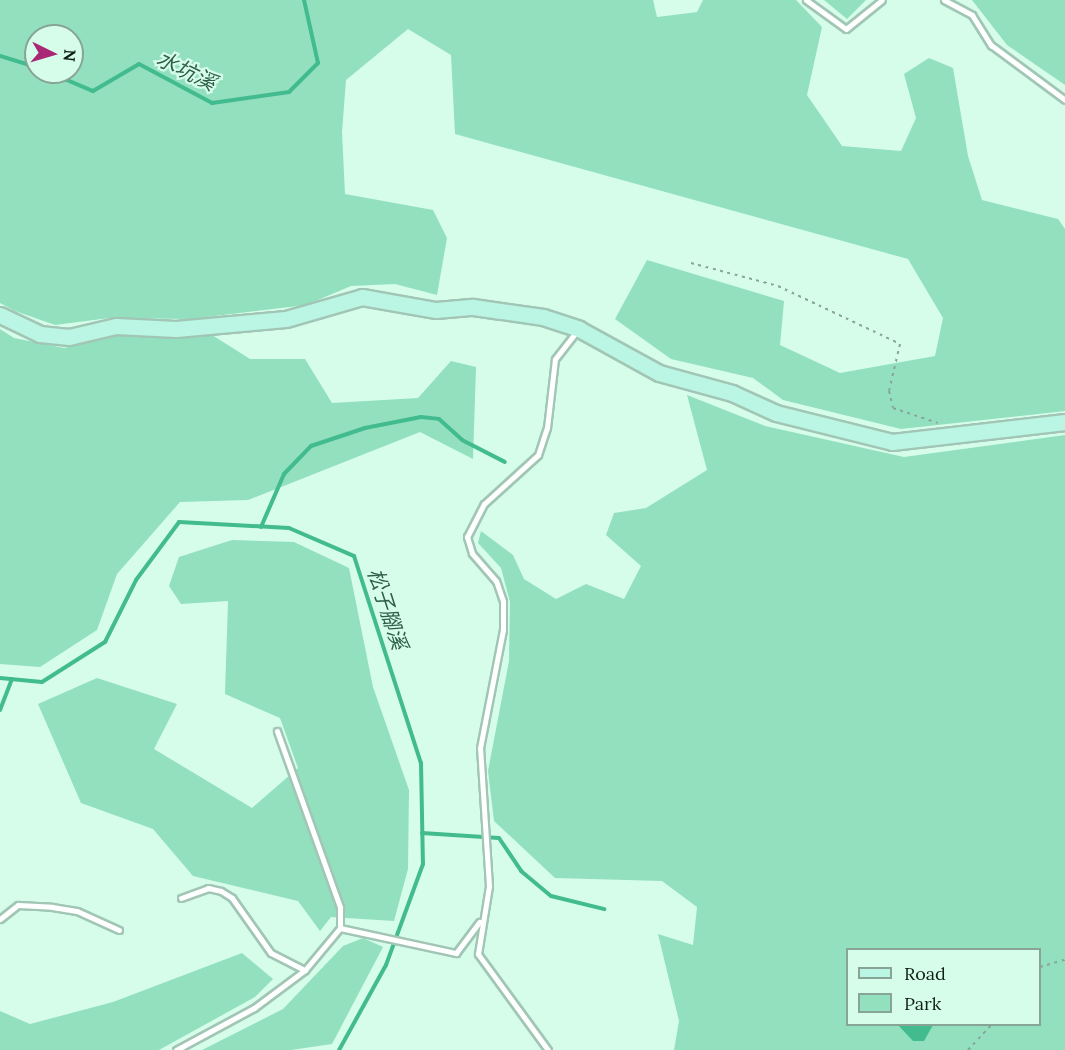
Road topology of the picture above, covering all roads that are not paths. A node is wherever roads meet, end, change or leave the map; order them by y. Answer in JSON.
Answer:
{"nodes":[{"id":1,"x":806,"y":0,"type":"edge"},
{"id":2,"x":882,"y":0,"type":"edge"},
{"id":3,"x":944,"y":0,"type":"edge"},
{"id":4,"x":1065,"y":100,"type":"edge"},
{"id":5,"x":0,"y":315,"type":"edge"},
{"id":6,"x":579,"y":329,"type":"junction"},
{"id":7,"x":1065,"y":422,"type":"edge"},
{"id":8,"x":277,"y":731,"type":"dead end"},
{"id":9,"x":181,"y":898,"type":"dead end"},
{"id":10,"x":0,"y":919,"type":"edge"},
{"id":11,"x":480,"y":921,"type":"junction"},
{"id":12,"x":340,"y":928,"type":"junction"},
{"id":13,"x":119,"y":930,"type":"dead end"},
{"id":14,"x":305,"y":970,"type":"junction"},
{"id":15,"x":176,"y":1050,"type":"edge"},
{"id":16,"x":548,"y":1050,"type":"edge"}],
"edges":[{"from":1,"to":2,"type":"lane"},
{"from":3,"to":4,"type":"lane"},
{"from":5,"to":6,"type":"street"},
{"from":6,"to":7,"type":"street"},
{"from":6,"to":11,"type":"lane"},
{"from":8,"to":12,"type":"lane"},
{"from":9,"to":14,"type":"lane"},
{"from":10,"to":13,"type":"lane"},
{"from":11,"to":12,"type":"lane"},
{"from":11,"to":16,"type":"lane"},
{"from":12,"to":14,"type":"lane"},
{"from":14,"to":15,"type":"lane"}]}
